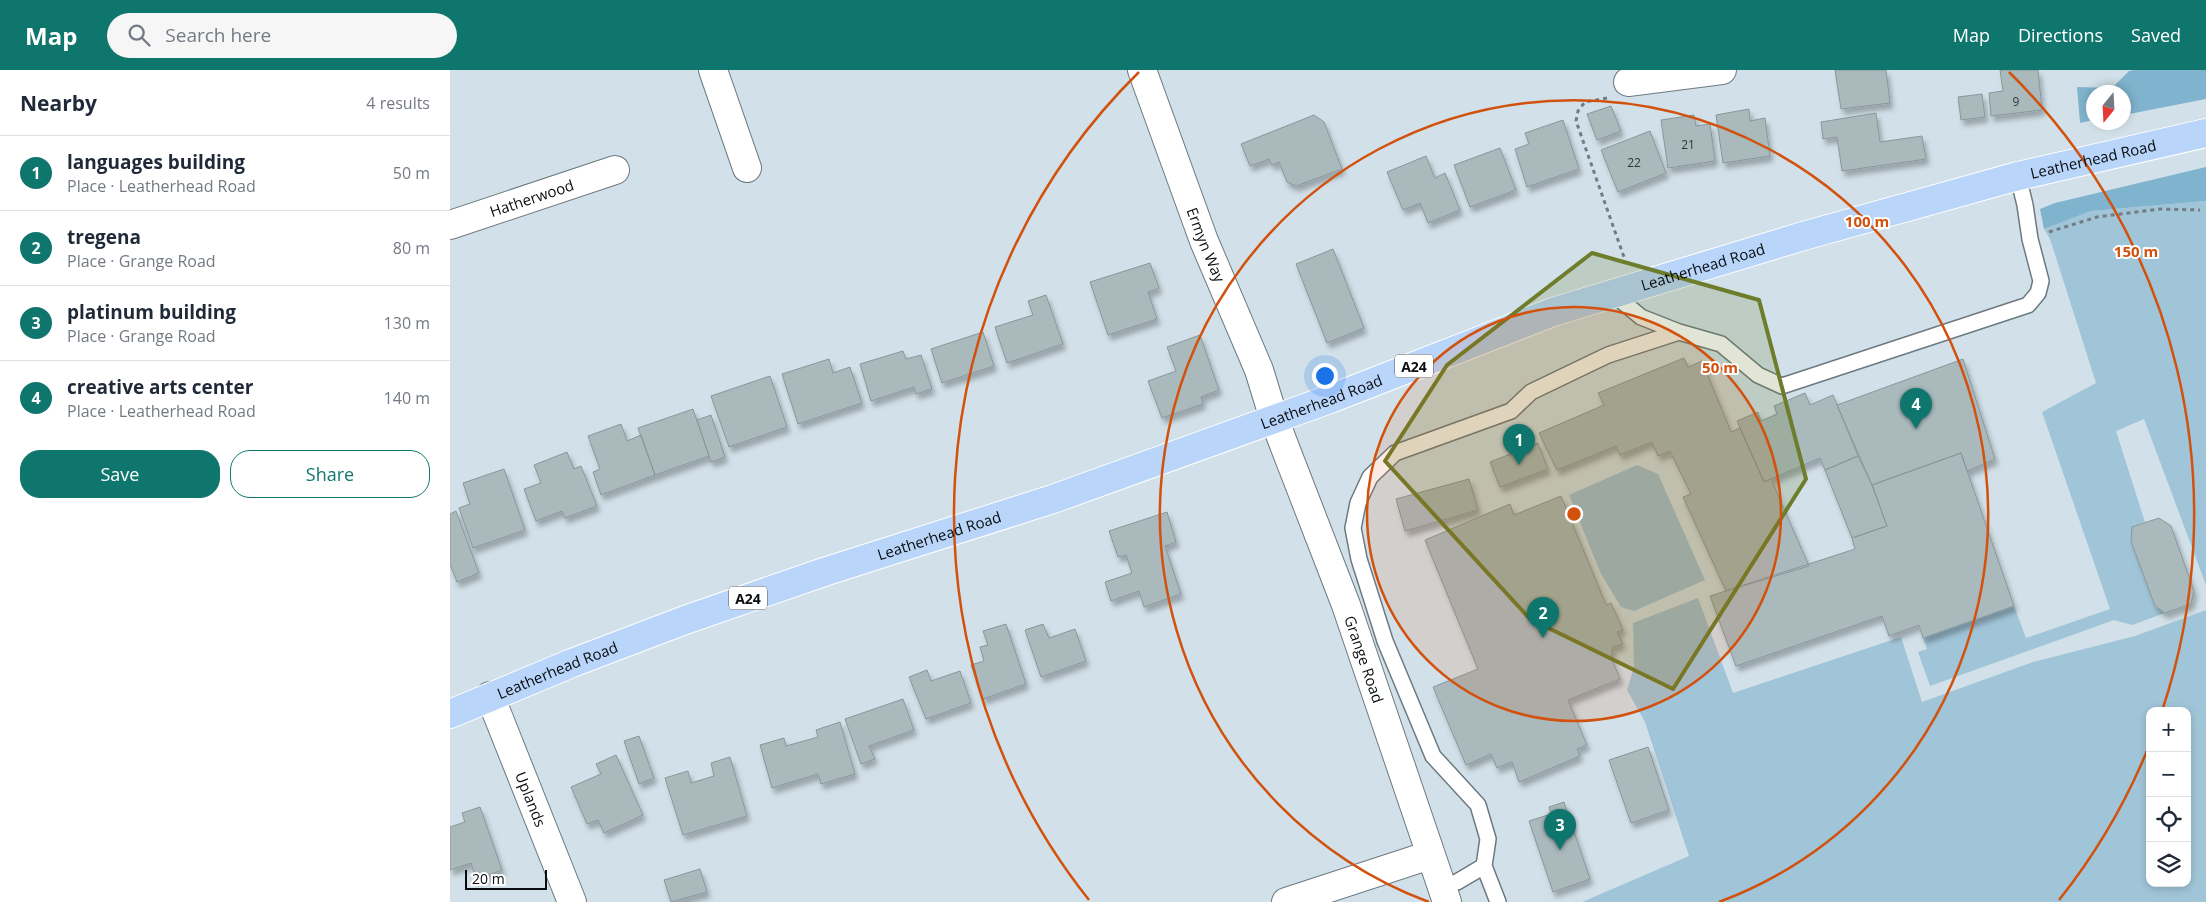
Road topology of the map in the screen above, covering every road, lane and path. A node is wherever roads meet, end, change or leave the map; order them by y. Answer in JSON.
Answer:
{"nodes":[{"id":1,"x":714,"y":70,"type":"edge"},
{"id":2,"x":1142,"y":70,"type":"edge"},
{"id":3,"x":1722,"y":70,"type":"edge"},
{"id":4,"x":1666,"y":74,"type":"edge"},
{"id":5,"x":1628,"y":82,"type":"joint"},
{"id":6,"x":2206,"y":133,"type":"edge"},
{"id":7,"x":747,"y":168,"type":"dead end"},
{"id":8,"x":615,"y":170,"type":"dead end"},
{"id":9,"x":2018,"y":176,"type":"junction"},
{"id":10,"x":2200,"y":210,"type":"dead end"},
{"id":11,"x":450,"y":225,"type":"edge"},
{"id":12,"x":2030,"y":239,"type":"junction"},
{"id":13,"x":1626,"y":264,"type":"dead end"},
{"id":14,"x":1612,"y":293,"type":"junction"},
{"id":15,"x":1679,"y":332,"type":"junction"},
{"id":16,"x":1274,"y":419,"type":"junction"},
{"id":17,"x":490,"y":696,"type":"junction"},
{"id":18,"x":450,"y":714,"type":"edge"},
{"id":19,"x":1430,"y":855,"type":"junction"},
{"id":20,"x":1484,"y":866,"type":"junction"},
{"id":21,"x":1444,"y":894,"type":"edge"},
{"id":22,"x":572,"y":902,"type":"edge"},
{"id":23,"x":1286,"y":902,"type":"edge"},
{"id":24,"x":1498,"y":902,"type":"edge"}],
"edges":[{"from":1,"to":7,"type":"street"},
{"from":2,"to":16,"type":"street","name":"Ermyn Way"},
{"from":3,"to":4,"type":"street"},
{"from":4,"to":5,"type":"street"},
{"from":5,"to":13,"type":"path"},
{"from":6,"to":9,"type":"highway","name":"Leatherhead Road","number":"A24"},
{"from":8,"to":11,"type":"street","name":"Hatherwood"},
{"from":9,"to":12,"type":"lane"},
{"from":9,"to":14,"type":"highway","name":"Leatherhead Road","number":"A24"},
{"from":10,"to":12,"type":"path"},
{"from":12,"to":15,"type":"lane"},
{"from":14,"to":15,"type":"lane"},
{"from":14,"to":16,"type":"highway","name":"Leatherhead Road","number":"A24"},
{"from":15,"to":20,"type":"lane"},
{"from":16,"to":17,"type":"highway","name":"Leatherhead Road","number":"A24"},
{"from":16,"to":19,"type":"street","name":"Grange Road"},
{"from":17,"to":18,"type":"highway","name":"Leatherhead Road","number":"A24"},
{"from":17,"to":22,"type":"street","name":"Uplands"},
{"from":19,"to":21,"type":"street","name":"Grange Road"},
{"from":19,"to":23,"type":"street"},
{"from":20,"to":21,"type":"lane"},
{"from":20,"to":24,"type":"lane"}]}
